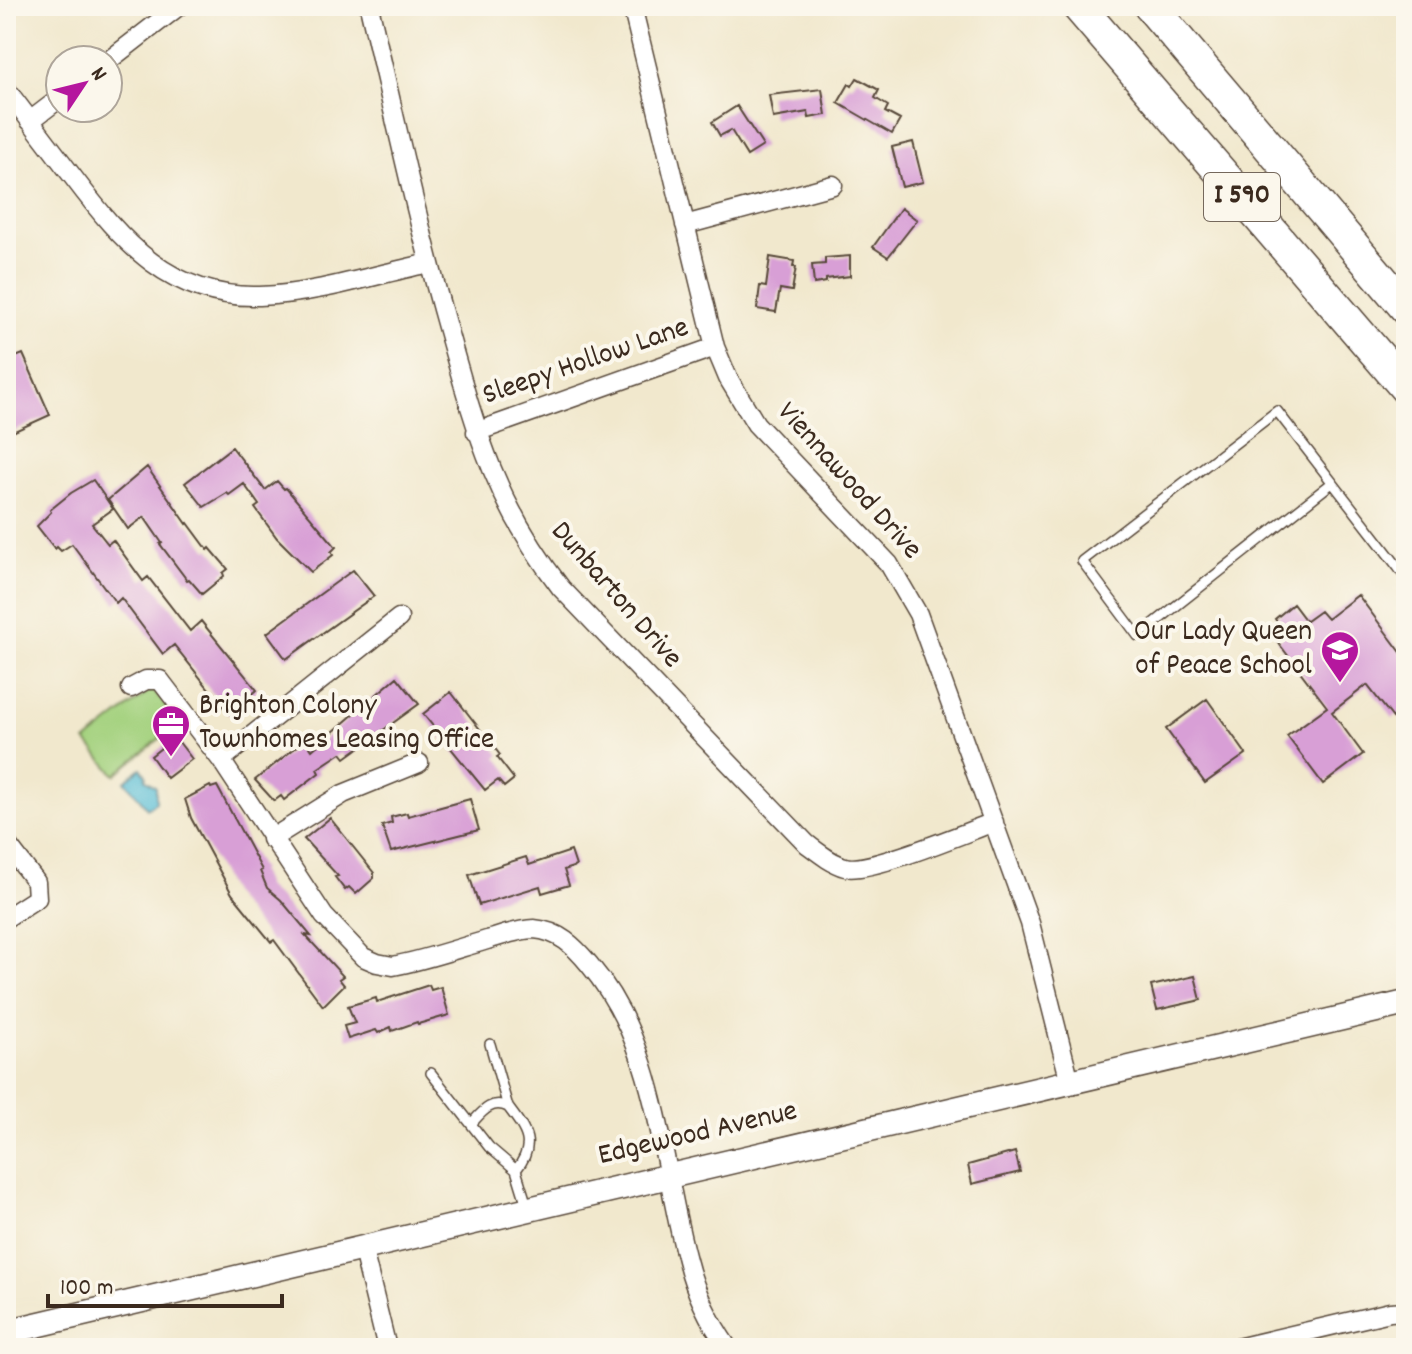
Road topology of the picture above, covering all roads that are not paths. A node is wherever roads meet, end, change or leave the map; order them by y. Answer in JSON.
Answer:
{"nodes":[{"id":1,"x":179,"y":6,"type":"edge"},
{"id":2,"x":369,"y":6,"type":"edge"},
{"id":3,"x":632,"y":6,"type":"edge"},
{"id":4,"x":1078,"y":6,"type":"edge"},
{"id":5,"x":1150,"y":6,"type":"edge"},
{"id":6,"x":124,"y":49,"type":"edge"},
{"id":7,"x":6,"y":89,"type":"edge"},
{"id":8,"x":44,"y":110,"type":"edge"},
{"id":9,"x":30,"y":121,"type":"junction"},
{"id":10,"x":833,"y":185,"type":"dead end"},
{"id":11,"x":685,"y":225,"type":"junction"},
{"id":12,"x":429,"y":263,"type":"junction"},
{"id":13,"x":1406,"y":308,"type":"edge"},
{"id":14,"x":715,"y":347,"type":"junction"},
{"id":15,"x":1406,"y":388,"type":"edge"},
{"id":16,"x":476,"y":432,"type":"junction"},
{"id":17,"x":1332,"y":483,"type":"junction"},
{"id":18,"x":1406,"y":578,"type":"edge"},
{"id":19,"x":399,"y":618,"type":"dead end"},
{"id":20,"x":131,"y":688,"type":"dead end"},
{"id":21,"x":221,"y":760,"type":"junction"},
{"id":22,"x":419,"y":763,"type":"dead end"},
{"id":23,"x":994,"y":822,"type":"junction"},
{"id":24,"x":271,"y":839,"type":"junction"},
{"id":25,"x":6,"y":843,"type":"edge"},
{"id":26,"x":6,"y":918,"type":"edge"},
{"id":27,"x":1406,"y":1003,"type":"edge"},
{"id":28,"x":490,"y":1044,"type":"dead end"},
{"id":29,"x":431,"y":1073,"type":"dead end"},
{"id":30,"x":1070,"y":1082,"type":"junction"},
{"id":31,"x":508,"y":1107,"type":"junction"},
{"id":32,"x":471,"y":1124,"type":"junction"},
{"id":33,"x":516,"y":1170,"type":"junction"},
{"id":34,"x":670,"y":1174,"type":"junction"},
{"id":35,"x":528,"y":1209,"type":"junction"},
{"id":36,"x":363,"y":1250,"type":"junction"},
{"id":37,"x":1406,"y":1311,"type":"edge"},
{"id":38,"x":6,"y":1332,"type":"edge"},
{"id":39,"x":387,"y":1348,"type":"edge"},
{"id":40,"x":728,"y":1348,"type":"edge"},
{"id":41,"x":1237,"y":1348,"type":"edge"}],
"edges":[{"from":1,"to":6,"type":"street"},
{"from":2,"to":12,"type":"street","name":"Dunbarton Drive"},
{"from":3,"to":11,"type":"street","name":"Viennawood Drive"},
{"from":4,"to":15,"type":"highway","number":"I 590"},
{"from":5,"to":13,"type":"highway","number":"I 590"},
{"from":7,"to":9,"type":"street"},
{"from":8,"to":9,"type":"street"},
{"from":9,"to":12,"type":"street"},
{"from":10,"to":11,"type":"street"},
{"from":11,"to":14,"type":"street","name":"Viennawood Drive"},
{"from":12,"to":16,"type":"street","name":"Dunbarton Drive"},
{"from":14,"to":16,"type":"street","name":"Sleepy Hollow Lane"},
{"from":14,"to":23,"type":"street","name":"Viennawood Drive"},
{"from":16,"to":23,"type":"street","name":"Dunbarton Drive"},
{"from":17,"to":17,"type":"lane"},
{"from":17,"to":18,"type":"lane"},
{"from":19,"to":21,"type":"street"},
{"from":20,"to":21,"type":"street"},
{"from":21,"to":24,"type":"street"},
{"from":22,"to":24,"type":"street"},
{"from":23,"to":30,"type":"street","name":"Viennawood Drive"},
{"from":24,"to":34,"type":"street"},
{"from":25,"to":26,"type":"street"},
{"from":27,"to":30,"type":"street","name":"Edgewood Avenue"},
{"from":28,"to":31,"type":"lane"},
{"from":29,"to":32,"type":"lane"},
{"from":30,"to":34,"type":"street","name":"Edgewood Avenue"},
{"from":31,"to":32,"type":"lane"},
{"from":31,"to":33,"type":"lane"},
{"from":32,"to":33,"type":"lane"},
{"from":33,"to":35,"type":"lane"},
{"from":34,"to":35,"type":"street","name":"Edgewood Avenue"},
{"from":34,"to":40,"type":"street"},
{"from":35,"to":36,"type":"street","name":"Edgewood Avenue"},
{"from":36,"to":38,"type":"street","name":"Edgewood Avenue"},
{"from":36,"to":39,"type":"street"},
{"from":37,"to":41,"type":"street"}]}
